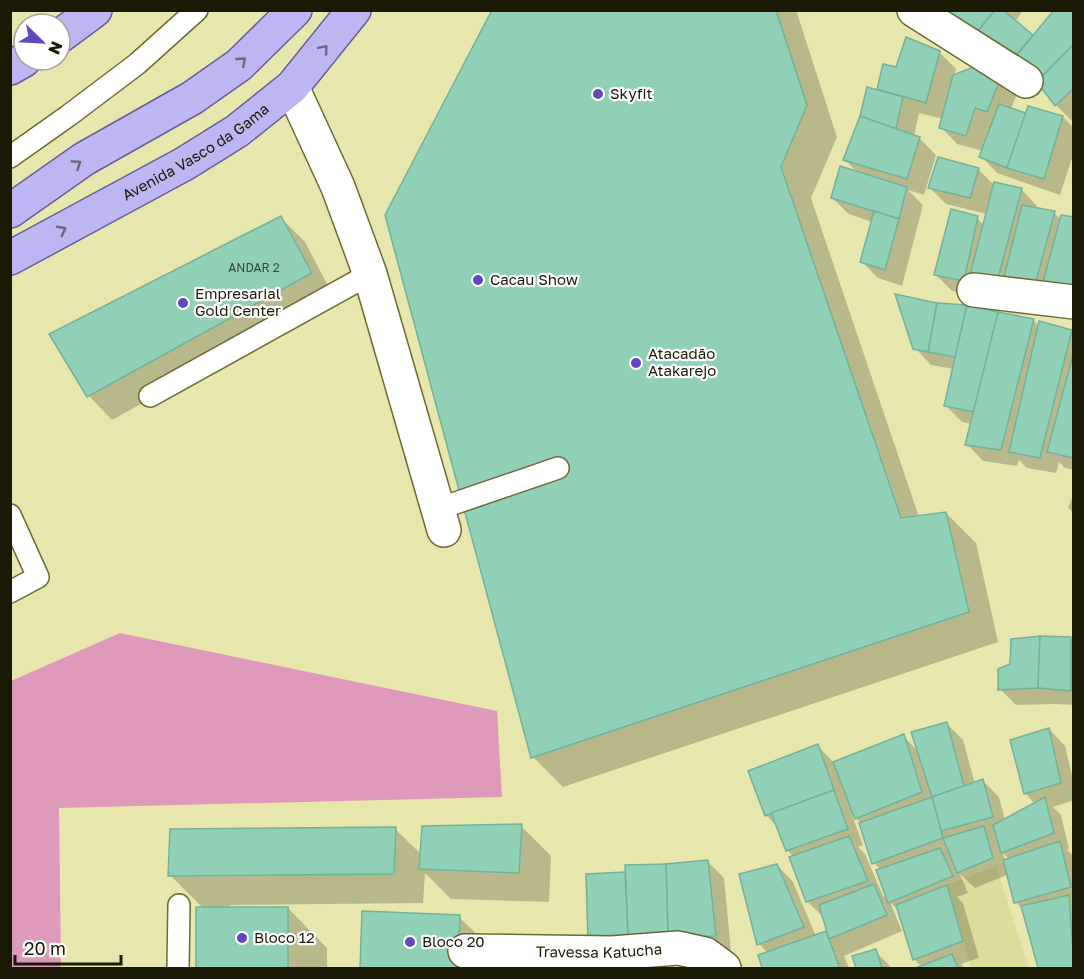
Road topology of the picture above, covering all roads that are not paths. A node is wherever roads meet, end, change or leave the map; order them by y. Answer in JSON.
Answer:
{"nodes":[{"id":1,"x":95,"y":10,"type":"edge"},
{"id":2,"x":197,"y":10,"type":"edge"},
{"id":3,"x":295,"y":10,"type":"edge"},
{"id":4,"x":354,"y":10,"type":"edge"},
{"id":5,"x":914,"y":10,"type":"edge"},
{"id":6,"x":72,"y":27,"type":"edge"},
{"id":7,"x":1026,"y":81,"type":"dead end"},
{"id":8,"x":292,"y":87,"type":"junction"},
{"id":9,"x":10,"y":157,"type":"edge"},
{"id":10,"x":10,"y":211,"type":"edge"},
{"id":11,"x":10,"y":258,"type":"edge"},
{"id":12,"x":370,"y":274,"type":"junction"},
{"id":13,"x":974,"y":290,"type":"dead end"},
{"id":14,"x":1074,"y":302,"type":"edge"},
{"id":15,"x":150,"y":396,"type":"dead end"},
{"id":16,"x":558,"y":468,"type":"dead end"},
{"id":17,"x":10,"y":515,"type":"edge"},
{"id":18,"x":441,"y":520,"type":"joint"},
{"id":19,"x":10,"y":592,"type":"edge"},
{"id":20,"x":179,"y":905,"type":"dead end"},
{"id":21,"x":465,"y":951,"type":"dead end"},
{"id":22,"x":178,"y":969,"type":"edge"},
{"id":23,"x":724,"y":969,"type":"edge"}],
"edges":[{"from":1,"to":6,"type":"main road"},
{"from":2,"to":9,"type":"lane"},
{"from":10,"to":3,"type":"main road","one_way":true},
{"from":8,"to":4,"type":"main road","name":"Avenida Vasco da Gama","one_way":true},
{"from":5,"to":7,"type":"street"},
{"from":11,"to":8,"type":"main road","name":"Avenida Vasco da Gama","one_way":true},
{"from":8,"to":12,"type":"street"},
{"from":12,"to":15,"type":"lane"},
{"from":12,"to":18,"type":"street"},
{"from":13,"to":14,"type":"street"},
{"from":16,"to":18,"type":"lane"},
{"from":17,"to":19,"type":"lane"},
{"from":20,"to":22,"type":"lane"},
{"from":21,"to":23,"type":"street","name":"Travessa Katucha"}]}
